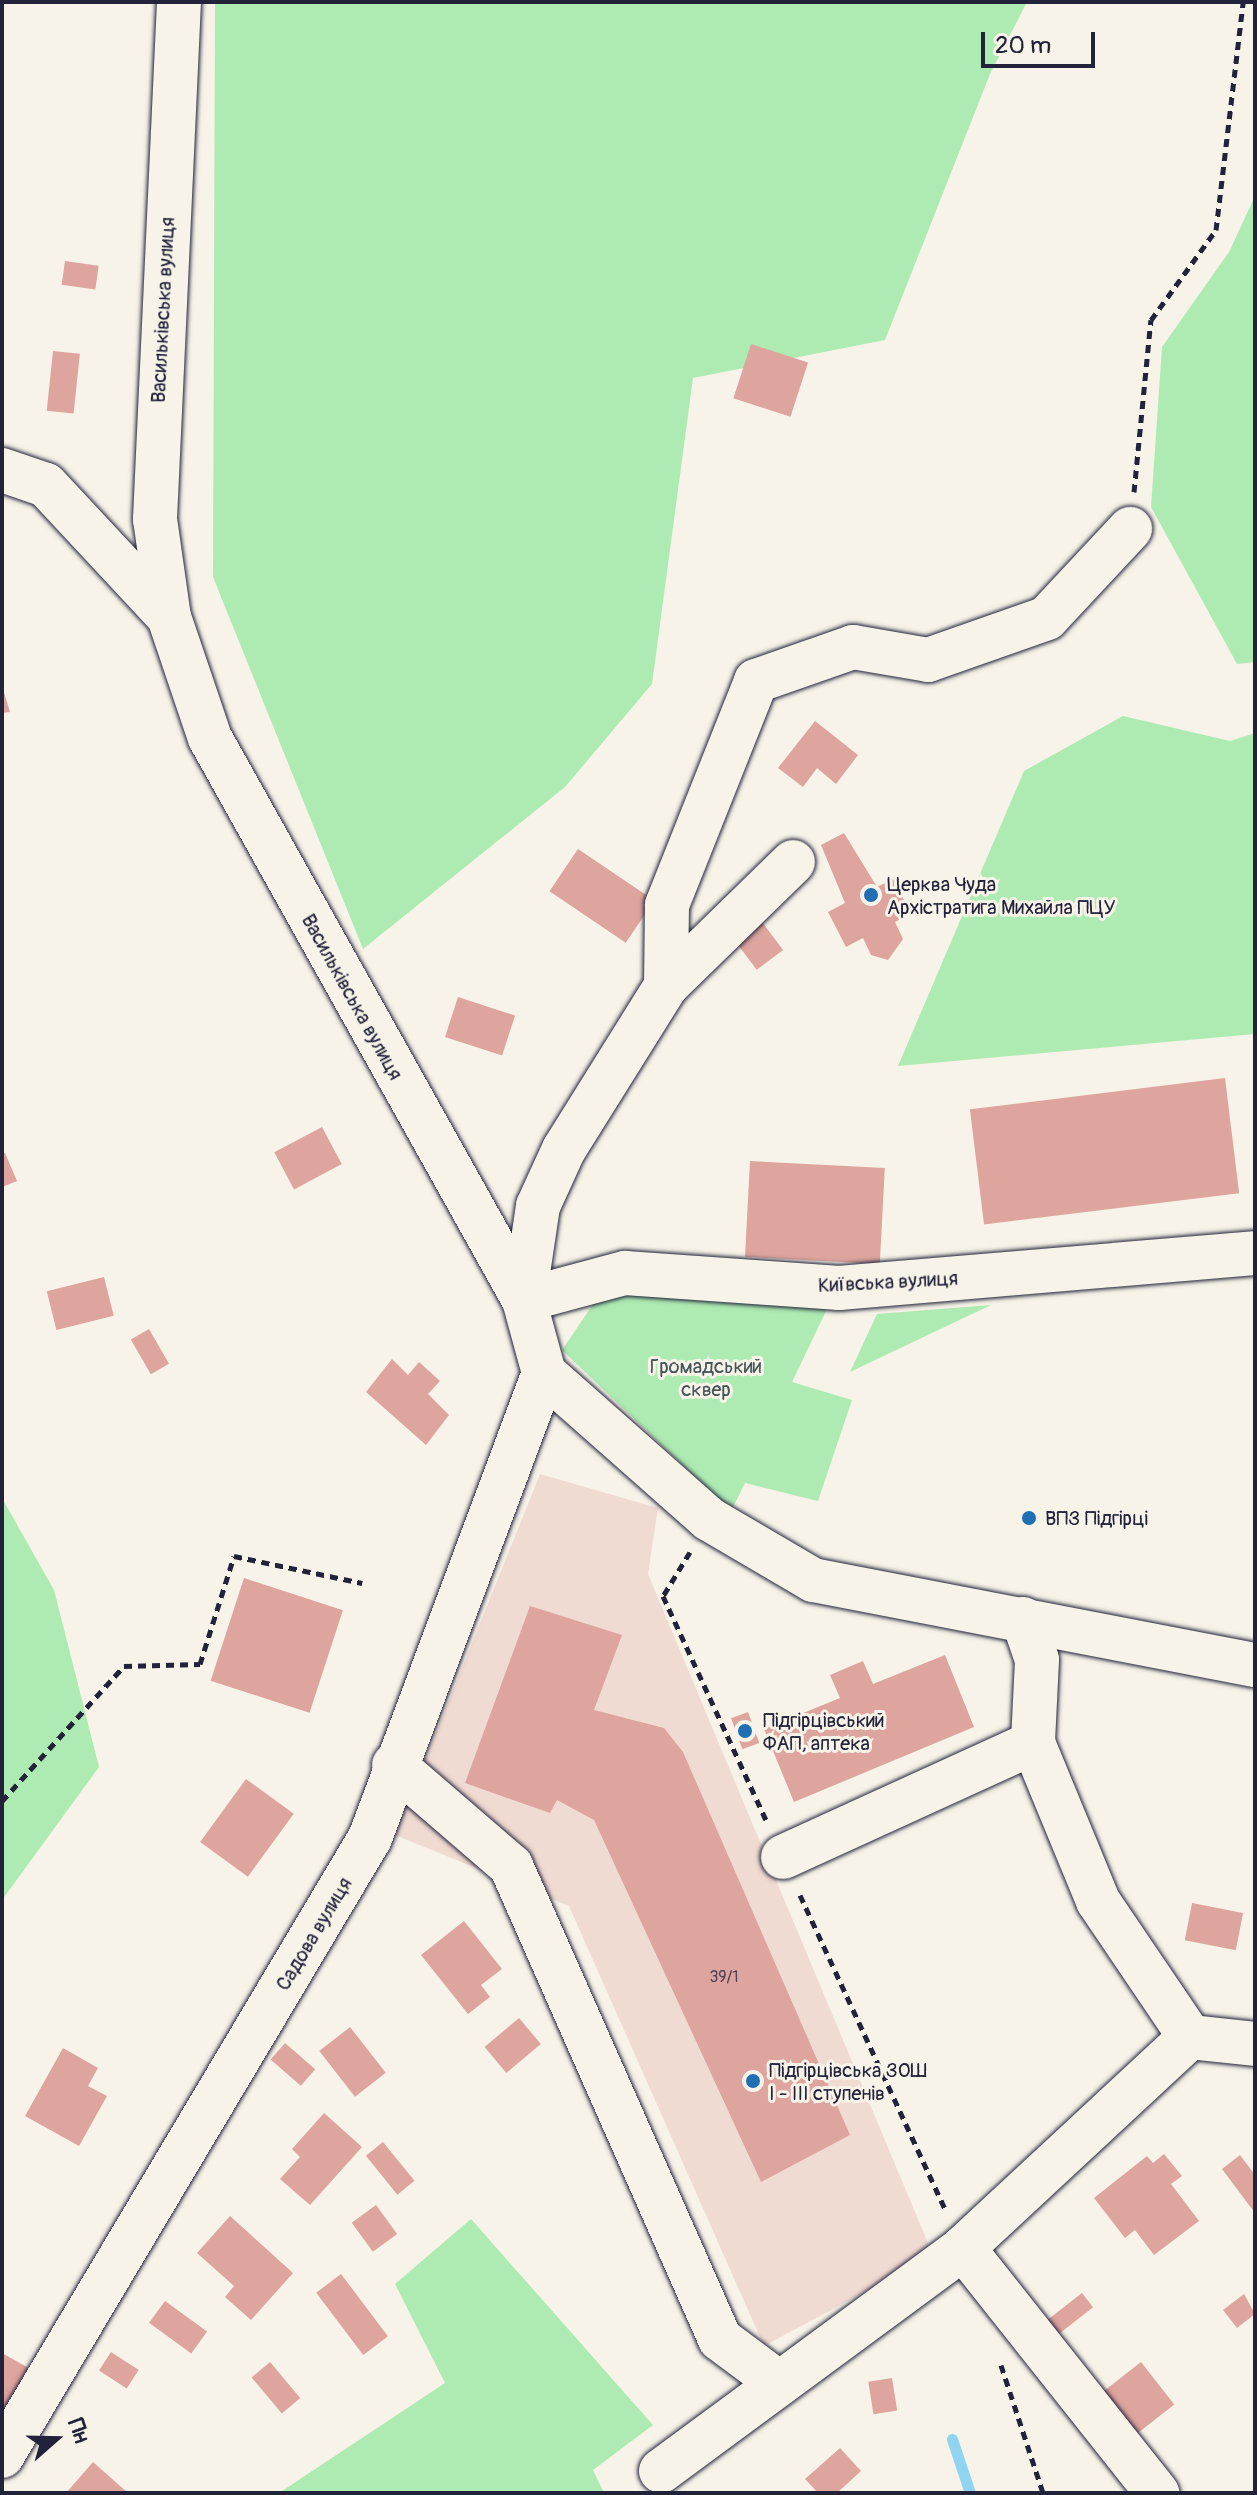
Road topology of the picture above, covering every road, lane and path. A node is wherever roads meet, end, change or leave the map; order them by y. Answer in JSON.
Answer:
{"nodes":[{"id":1,"x":179,"y":2,"type":"edge"},
{"id":2,"x":1243,"y":2,"type":"edge"},
{"id":3,"x":2,"y":470,"type":"edge"},
{"id":4,"x":1130,"y":529,"type":"joint"},
{"id":5,"x":169,"y":617,"type":"junction"},
{"id":6,"x":793,"y":862,"type":"dead end"},
{"id":7,"x":666,"y":986,"type":"junction"},
{"id":8,"x":1255,"y":1253,"type":"edge"},
{"id":9,"x":524,"y":1300,"type":"junction"},
{"id":10,"x":544,"y":1373,"type":"junction"},
{"id":11,"x":709,"y":1519,"type":"junction"},
{"id":12,"x":362,"y":1583,"type":"dead end"},
{"id":13,"x":1023,"y":1619,"type":"junction"},
{"id":14,"x":1255,"y":1665,"type":"edge"},
{"id":15,"x":1033,"y":1743,"type":"junction"},
{"id":16,"x":394,"y":1765,"type":"junction"},
{"id":17,"x":2,"y":1801,"type":"edge"},
{"id":18,"x":783,"y":1857,"type":"junction"},
{"id":19,"x":1190,"y":2037,"type":"junction"},
{"id":20,"x":1255,"y":2044,"type":"edge"},
{"id":21,"x":963,"y":2248,"type":"junction"},
{"id":22,"x":996,"y":2349,"type":"dead end"},
{"id":23,"x":779,"y":2383,"type":"junction"},
{"id":24,"x":2,"y":2456,"type":"edge"},
{"id":25,"x":661,"y":2471,"type":"dead end"},
{"id":26,"x":1043,"y":2493,"type":"edge"},
{"id":27,"x":1157,"y":2493,"type":"edge"}],
"edges":[{"from":1,"to":5,"type":"street","name":"Васильківська вулиця"},
{"from":2,"to":4,"type":"path"},
{"from":3,"to":5,"type":"street","name":"Васильківська вулиця"},
{"from":4,"to":7,"type":"street"},
{"from":5,"to":9,"type":"street","name":"Васильківська вулиця"},
{"from":6,"to":7,"type":"street"},
{"from":7,"to":9,"type":"street"},
{"from":8,"to":9,"type":"street","name":"Київська вулиця"},
{"from":9,"to":10,"type":"street","name":"Васильківська вулиця"},
{"from":10,"to":11,"type":"street"},
{"from":10,"to":16,"type":"street","name":"Садова вулиця"},
{"from":11,"to":13,"type":"street"},
{"from":11,"to":18,"type":"path"},
{"from":12,"to":17,"type":"path"},
{"from":13,"to":14,"type":"street"},
{"from":13,"to":15,"type":"street"},
{"from":15,"to":18,"type":"street"},
{"from":15,"to":19,"type":"street"},
{"from":16,"to":23,"type":"street"},
{"from":16,"to":24,"type":"street","name":"Садова вулиця"},
{"from":18,"to":21,"type":"path"},
{"from":19,"to":20,"type":"street"},
{"from":19,"to":21,"type":"street"},
{"from":21,"to":23,"type":"street"},
{"from":21,"to":27,"type":"street"},
{"from":22,"to":26,"type":"path"},
{"from":23,"to":25,"type":"street"}]}
